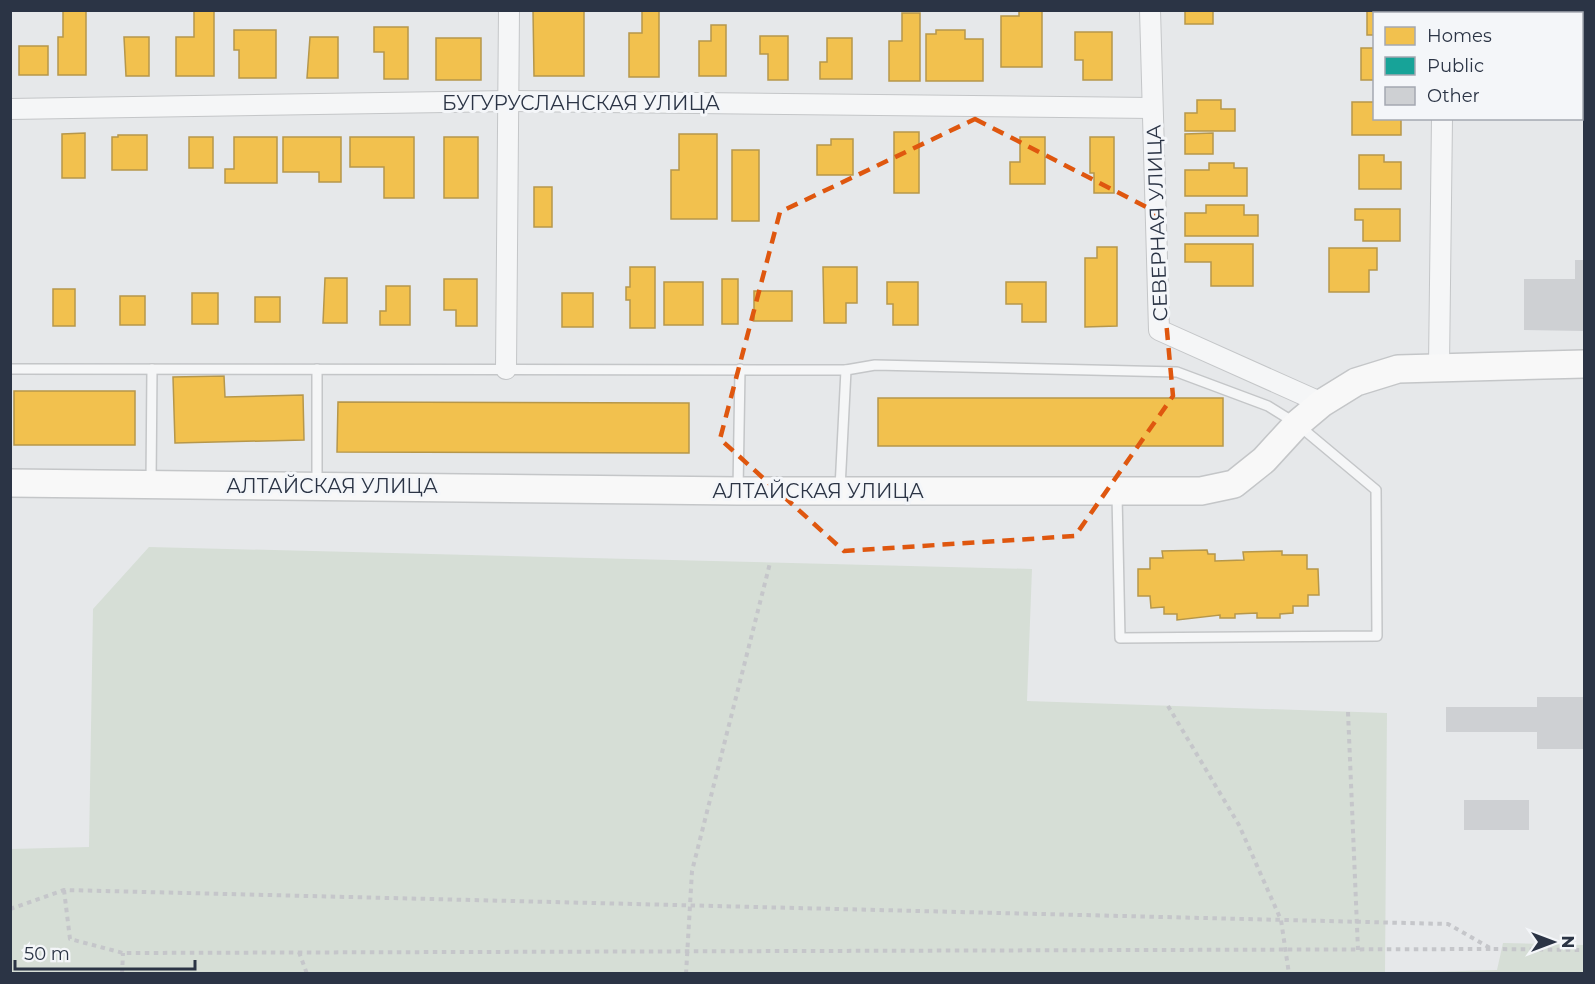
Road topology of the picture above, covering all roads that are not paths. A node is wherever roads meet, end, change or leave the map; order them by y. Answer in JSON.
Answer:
{"nodes":[{"id":1,"x":509,"y":10,"type":"edge"},
{"id":2,"x":1150,"y":10,"type":"edge"},
{"id":3,"x":511,"y":101,"type":"junction"},
{"id":4,"x":1152,"y":108,"type":"junction"},
{"id":5,"x":10,"y":109,"type":"edge"},
{"id":6,"x":1442,"y":120,"type":"edge"},
{"id":7,"x":1584,"y":364,"type":"edge"},
{"id":8,"x":1439,"y":366,"type":"junction"},
{"id":9,"x":10,"y":369,"type":"edge"},
{"id":10,"x":152,"y":369,"type":"junction"},
{"id":11,"x":317,"y":369,"type":"junction"},
{"id":12,"x":506,"y":369,"type":"junction"},
{"id":13,"x":740,"y":369,"type":"junction"},
{"id":14,"x":846,"y":370,"type":"junction"},
{"id":15,"x":1322,"y":403,"type":"junction"},
{"id":16,"x":1297,"y":424,"type":"junction"},
{"id":17,"x":10,"y":483,"type":"edge"},
{"id":18,"x":151,"y":485,"type":"junction"},
{"id":19,"x":317,"y":486,"type":"junction"},
{"id":20,"x":738,"y":491,"type":"junction"},
{"id":21,"x":839,"y":491,"type":"junction"},
{"id":22,"x":1117,"y":492,"type":"junction"}],
"edges":[{"from":1,"to":3,"type":"street"},
{"from":2,"to":4,"type":"street","name":"СЕВЕРНАЯ УЛИЦА"},
{"from":3,"to":4,"type":"street","name":"БУГУРУСЛАНСКАЯ УЛИЦА"},
{"from":3,"to":5,"type":"street","name":"БУГУРУСЛАНСКАЯ УЛИЦА"},
{"from":3,"to":12,"type":"street"},
{"from":4,"to":15,"type":"street","name":"СЕВЕРНАЯ УЛИЦА"},
{"from":6,"to":8,"type":"street"},
{"from":7,"to":8,"type":"street","name":"АЛТАЙСКАЯ УЛИЦА"},
{"from":8,"to":15,"type":"street","name":"АЛТАЙСКАЯ УЛИЦА"},
{"from":9,"to":10,"type":"lane"},
{"from":10,"to":11,"type":"lane"},
{"from":10,"to":18,"type":"lane"},
{"from":11,"to":12,"type":"lane"},
{"from":11,"to":19,"type":"lane"},
{"from":12,"to":13,"type":"lane"},
{"from":13,"to":14,"type":"lane"},
{"from":13,"to":20,"type":"lane"},
{"from":14,"to":16,"type":"lane"},
{"from":14,"to":21,"type":"lane"},
{"from":15,"to":16,"type":"street","name":"АЛТАЙСКАЯ УЛИЦА"},
{"from":16,"to":22,"type":"street","name":"АЛТАЙСКАЯ УЛИЦА"},
{"from":16,"to":22,"type":"lane"},
{"from":17,"to":18,"type":"street","name":"АЛТАЙСКАЯ УЛИЦА"},
{"from":18,"to":19,"type":"street","name":"АЛТАЙСКАЯ УЛИЦА"},
{"from":19,"to":20,"type":"street","name":"АЛТАЙСКАЯ УЛИЦА"},
{"from":20,"to":21,"type":"street","name":"АЛТАЙСКАЯ УЛИЦА"},
{"from":21,"to":22,"type":"street","name":"АЛТАЙСКАЯ УЛИЦА"}]}
